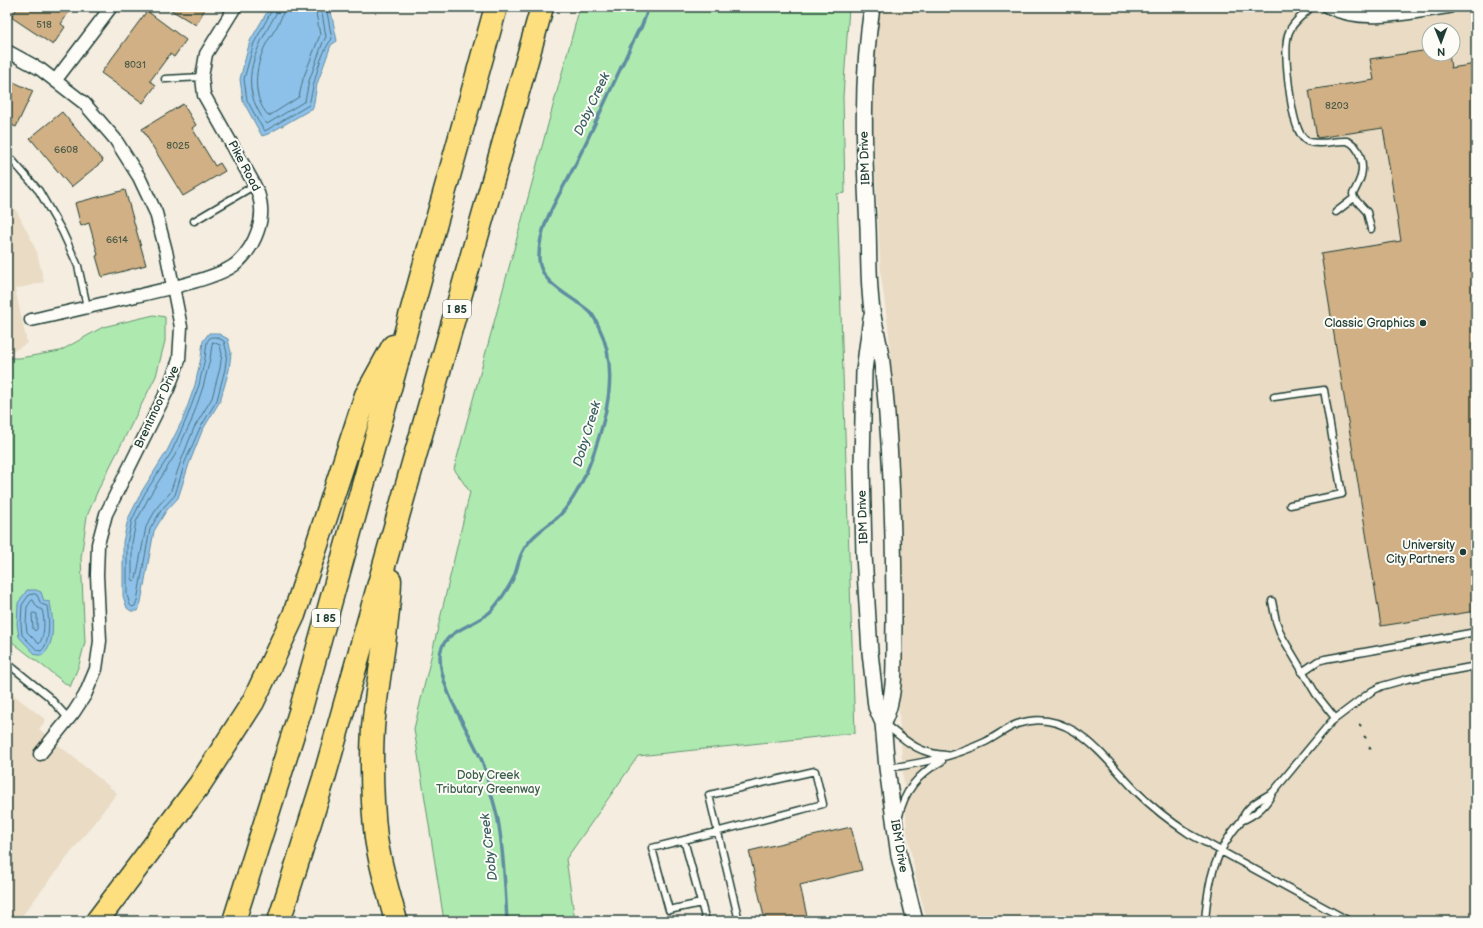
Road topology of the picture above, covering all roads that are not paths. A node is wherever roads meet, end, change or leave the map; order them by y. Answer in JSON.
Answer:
{"nodes":[{"id":1,"x":111,"y":7,"type":"edge"},
{"id":2,"x":235,"y":7,"type":"edge"},
{"id":3,"x":496,"y":7,"type":"edge"},
{"id":4,"x":542,"y":7,"type":"edge"},
{"id":5,"x":872,"y":7,"type":"edge"},
{"id":6,"x":1311,"y":7,"type":"edge"},
{"id":7,"x":1328,"y":7,"type":"edge"},
{"id":8,"x":1449,"y":7,"type":"edge"},
{"id":9,"x":7,"y":51,"type":"edge"},
{"id":10,"x":202,"y":77,"type":"junction"},
{"id":11,"x":165,"y":79,"type":"dead end"},
{"id":12,"x":55,"y":81,"type":"junction"},
{"id":13,"x":7,"y":157,"type":"edge"},
{"id":14,"x":255,"y":185,"type":"junction"},
{"id":15,"x":1354,"y":198,"type":"junction"},
{"id":16,"x":1336,"y":212,"type":"dead end"},
{"id":17,"x":194,"y":221,"type":"dead end"},
{"id":18,"x":1371,"y":229,"type":"dead end"},
{"id":19,"x":173,"y":287,"type":"junction"},
{"id":20,"x":88,"y":307,"type":"junction"},
{"id":21,"x":872,"y":310,"type":"junction"},
{"id":22,"x":411,"y":313,"type":"junction"},
{"id":23,"x":31,"y":320,"type":"dead end"},
{"id":24,"x":1274,"y":397,"type":"dead end"},
{"id":25,"x":1290,"y":504,"type":"dead end"},
{"id":26,"x":390,"y":549,"type":"junction"},
{"id":27,"x":1272,"y":601,"type":"dead end"},
{"id":28,"x":1476,"y":632,"type":"edge"},
{"id":29,"x":7,"y":663,"type":"edge"},
{"id":30,"x":1476,"y":666,"type":"edge"},
{"id":31,"x":1302,"y":672,"type":"junction"},
{"id":32,"x":1335,"y":718,"type":"junction"},
{"id":33,"x":69,"y":719,"type":"junction"},
{"id":34,"x":883,"y":723,"type":"junction"},
{"id":35,"x":40,"y":754,"type":"dead end"},
{"id":36,"x":954,"y":755,"type":"junction"},
{"id":37,"x":887,"y":768,"type":"junction"},
{"id":38,"x":717,"y":832,"type":"junction"},
{"id":39,"x":896,"y":833,"type":"junction"},
{"id":40,"x":684,"y":840,"type":"junction"},
{"id":41,"x":1221,"y":852,"type":"junction"},
{"id":42,"x":701,"y":902,"type":"junction"},
{"id":43,"x":97,"y":921,"type":"edge"},
{"id":44,"x":234,"y":921,"type":"edge"},
{"id":45,"x":279,"y":921,"type":"edge"},
{"id":46,"x":396,"y":921,"type":"edge"},
{"id":47,"x":706,"y":921,"type":"edge"},
{"id":48,"x":739,"y":921,"type":"edge"},
{"id":49,"x":915,"y":921,"type":"edge"},
{"id":50,"x":1205,"y":921,"type":"edge"},
{"id":51,"x":1349,"y":921,"type":"edge"}],
"edges":[{"from":1,"to":12,"type":"street"},
{"from":2,"to":10,"type":"street","name":"Pike Road"},
{"from":3,"to":22,"type":"highway","number":"I 85"},
{"from":4,"to":26,"type":"highway","number":"I 85"},
{"from":5,"to":21,"type":"street","name":"IBM Drive"},
{"from":6,"to":15,"type":"lane"},
{"from":7,"to":8,"type":"street"},
{"from":9,"to":12,"type":"street","name":"Brentmoor Drive"},
{"from":10,"to":11,"type":"lane"},
{"from":10,"to":14,"type":"street","name":"Pike Road"},
{"from":12,"to":19,"type":"street","name":"Brentmoor Drive"},
{"from":13,"to":20,"type":"lane"},
{"from":14,"to":17,"type":"lane"},
{"from":14,"to":19,"type":"street","name":"Pike Road"},
{"from":15,"to":16,"type":"lane"},
{"from":15,"to":18,"type":"lane"},
{"from":19,"to":20,"type":"street","name":"Pike Road"},
{"from":19,"to":33,"type":"street","name":"Brentmoor Drive"},
{"from":20,"to":23,"type":"street","name":"Pike Road"},
{"from":21,"to":34,"type":"street","name":"IBM Drive"},
{"from":21,"to":34,"type":"street","name":"IBM Drive"},
{"from":22,"to":43,"type":"highway"},
{"from":22,"to":44,"type":"highway","number":"I 85"},
{"from":24,"to":25,"type":"lane"},
{"from":26,"to":45,"type":"highway","number":"I 85"},
{"from":26,"to":46,"type":"highway"},
{"from":27,"to":31,"type":"lane"},
{"from":28,"to":31,"type":"lane"},
{"from":29,"to":33,"type":"lane"},
{"from":30,"to":32,"type":"lane"},
{"from":31,"to":32,"type":"lane"},
{"from":32,"to":41,"type":"lane"},
{"from":33,"to":35,"type":"street","name":"Brentmoor Drive"},
{"from":34,"to":36,"type":"lane"},
{"from":34,"to":37,"type":"street","name":"IBM Drive"},
{"from":36,"to":37,"type":"lane"},
{"from":36,"to":39,"type":"lane"},
{"from":36,"to":41,"type":"lane"},
{"from":37,"to":39,"type":"street","name":"IBM Drive"},
{"from":38,"to":38,"type":"lane"},
{"from":38,"to":40,"type":"lane"},
{"from":38,"to":48,"type":"lane"},
{"from":39,"to":49,"type":"street","name":"IBM Drive"},
{"from":40,"to":42,"type":"lane"},
{"from":40,"to":42,"type":"lane"},
{"from":41,"to":50,"type":"lane"},
{"from":41,"to":51,"type":"lane"},
{"from":42,"to":47,"type":"lane"}]}
